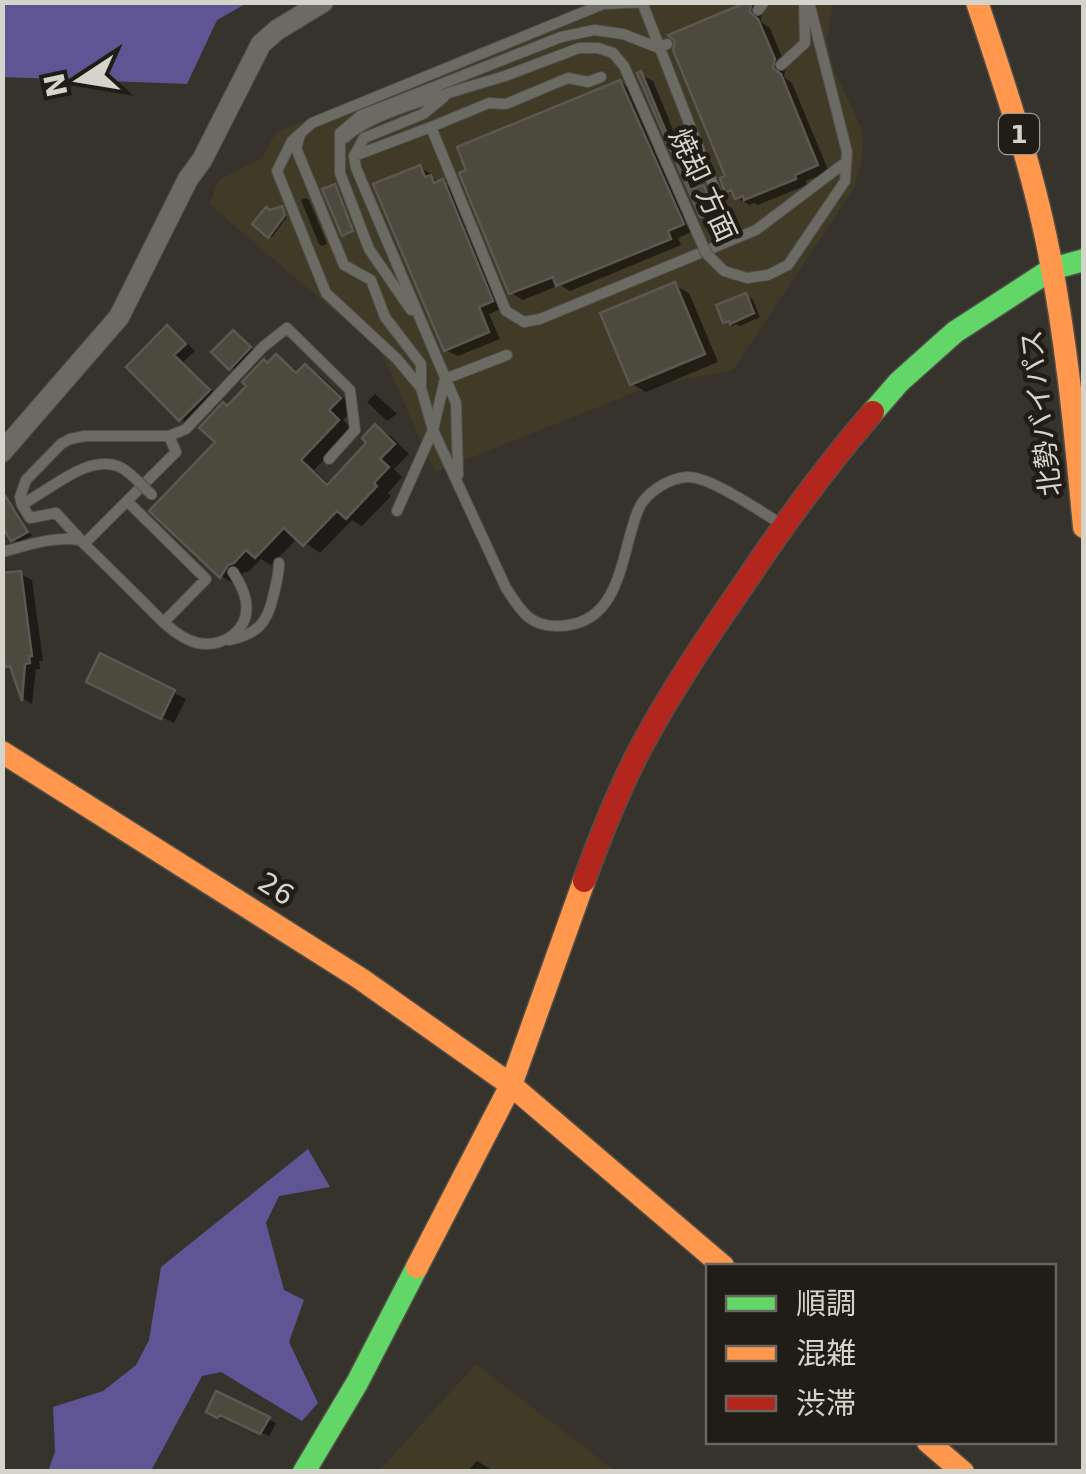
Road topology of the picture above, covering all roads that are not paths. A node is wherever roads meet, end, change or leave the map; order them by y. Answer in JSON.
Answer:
{"nodes":[{"id":1,"x":323,"y":2,"type":"edge"},
{"id":2,"x":806,"y":2,"type":"edge"},
{"id":3,"x":976,"y":2,"type":"edge"},
{"id":4,"x":606,"y":3,"type":"edge"},
{"id":5,"x":644,"y":3,"type":"edge"},
{"id":6,"x":663,"y":46,"type":"junction"},
{"id":7,"x":781,"y":65,"type":"dead end"},
{"id":8,"x":602,"y":76,"type":"dead end"},
{"id":9,"x":453,"y":92,"type":"junction"},
{"id":10,"x":430,"y":127,"type":"junction"},
{"id":11,"x":300,"y":134,"type":"junction"},
{"id":12,"x":340,"y":143,"type":"junction"},
{"id":13,"x":354,"y":156,"type":"junction"},
{"id":14,"x":846,"y":162,"type":"junction"},
{"id":15,"x":734,"y":239,"type":"junction"},
{"id":16,"x":1084,"y":260,"type":"edge"},
{"id":17,"x":1052,"y":269,"type":"junction"},
{"id":18,"x":425,"y":332,"type":"junction"},
{"id":19,"x":507,"y":355,"type":"dead end"},
{"id":20,"x":445,"y":378,"type":"junction"},
{"id":21,"x":420,"y":388,"type":"junction"},
{"id":22,"x":433,"y":430,"type":"junction"},
{"id":23,"x":169,"y":436,"type":"junction"},
{"id":24,"x":2,"y":452,"type":"edge"},
{"id":25,"x":329,"y":459,"type":"dead end"},
{"id":26,"x":458,"y":480,"type":"junction"},
{"id":27,"x":152,"y":495,"type":"dead end"},
{"id":28,"x":127,"y":502,"type":"junction"},
{"id":29,"x":22,"y":505,"type":"junction"},
{"id":30,"x":397,"y":511,"type":"dead end"},
{"id":31,"x":784,"y":526,"type":"junction"},
{"id":32,"x":1084,"y":528,"type":"edge"},
{"id":33,"x":82,"y":542,"type":"junction"},
{"id":34,"x":2,"y":552,"type":"edge"},
{"id":35,"x":279,"y":563,"type":"dead end"},
{"id":36,"x":233,"y":572,"type":"dead end"},
{"id":37,"x":164,"y":622,"type":"junction"},
{"id":38,"x":223,"y":642,"type":"junction"},
{"id":39,"x":2,"y":752,"type":"edge"},
{"id":40,"x":511,"y":1085,"type":"junction"},
{"id":41,"x":721,"y":1264,"type":"edge"},
{"id":42,"x":930,"y":1444,"type":"edge"},
{"id":43,"x":304,"y":1472,"type":"edge"},
{"id":44,"x":963,"y":1472,"type":"edge"}],
"edges":[{"from":1,"to":24,"type":"street"},
{"from":2,"to":7,"type":"lane"},
{"from":2,"to":14,"type":"lane","name":"焼却 方面"},
{"from":3,"to":17,"type":"main road","name":"北勢バイパス","number":"1"},
{"from":4,"to":5,"type":"lane"},
{"from":4,"to":11,"type":"lane"},
{"from":5,"to":6,"type":"lane"},
{"from":6,"to":12,"type":"lane"},
{"from":6,"to":15,"type":"lane"},
{"from":8,"to":10,"type":"lane"},
{"from":9,"to":12,"type":"lane"},
{"from":9,"to":13,"type":"lane"},
{"from":9,"to":14,"type":"lane","name":"焼却 方面","bridge":true},
{"from":10,"to":13,"type":"lane"},
{"from":10,"to":15,"type":"lane"},
{"from":11,"to":21,"type":"lane"},
{"from":11,"to":21,"type":"lane"},
{"from":12,"to":18,"type":"lane"},
{"from":13,"to":18,"type":"lane"},
{"from":14,"to":15,"type":"lane"},
{"from":16,"to":17,"type":"main road"},
{"from":17,"to":31,"type":"main road"},
{"from":17,"to":32,"type":"main road","name":"北勢バイパス","number":"1"},
{"from":18,"to":20,"type":"lane"},
{"from":19,"to":20,"type":"lane"},
{"from":20,"to":22,"type":"lane"},
{"from":20,"to":26,"type":"lane"},
{"from":21,"to":22,"type":"lane"},
{"from":22,"to":26,"type":"lane"},
{"from":22,"to":30,"type":"lane"},
{"from":23,"to":25,"type":"lane"},
{"from":23,"to":28,"type":"lane"},
{"from":23,"to":29,"type":"lane"},
{"from":26,"to":31,"type":"lane"},
{"from":27,"to":29,"type":"lane","bridge":true},
{"from":28,"to":33,"type":"lane"},
{"from":28,"to":37,"type":"lane"},
{"from":29,"to":33,"type":"lane"},
{"from":31,"to":40,"type":"main road"},
{"from":33,"to":34,"type":"lane"},
{"from":33,"to":37,"type":"lane"},
{"from":35,"to":38,"type":"lane"},
{"from":36,"to":38,"type":"lane"},
{"from":37,"to":38,"type":"lane"},
{"from":39,"to":40,"type":"main road","name":"26"},
{"from":40,"to":41,"type":"main road","name":"26"},
{"from":40,"to":43,"type":"main road"},
{"from":42,"to":44,"type":"main road"}]}
